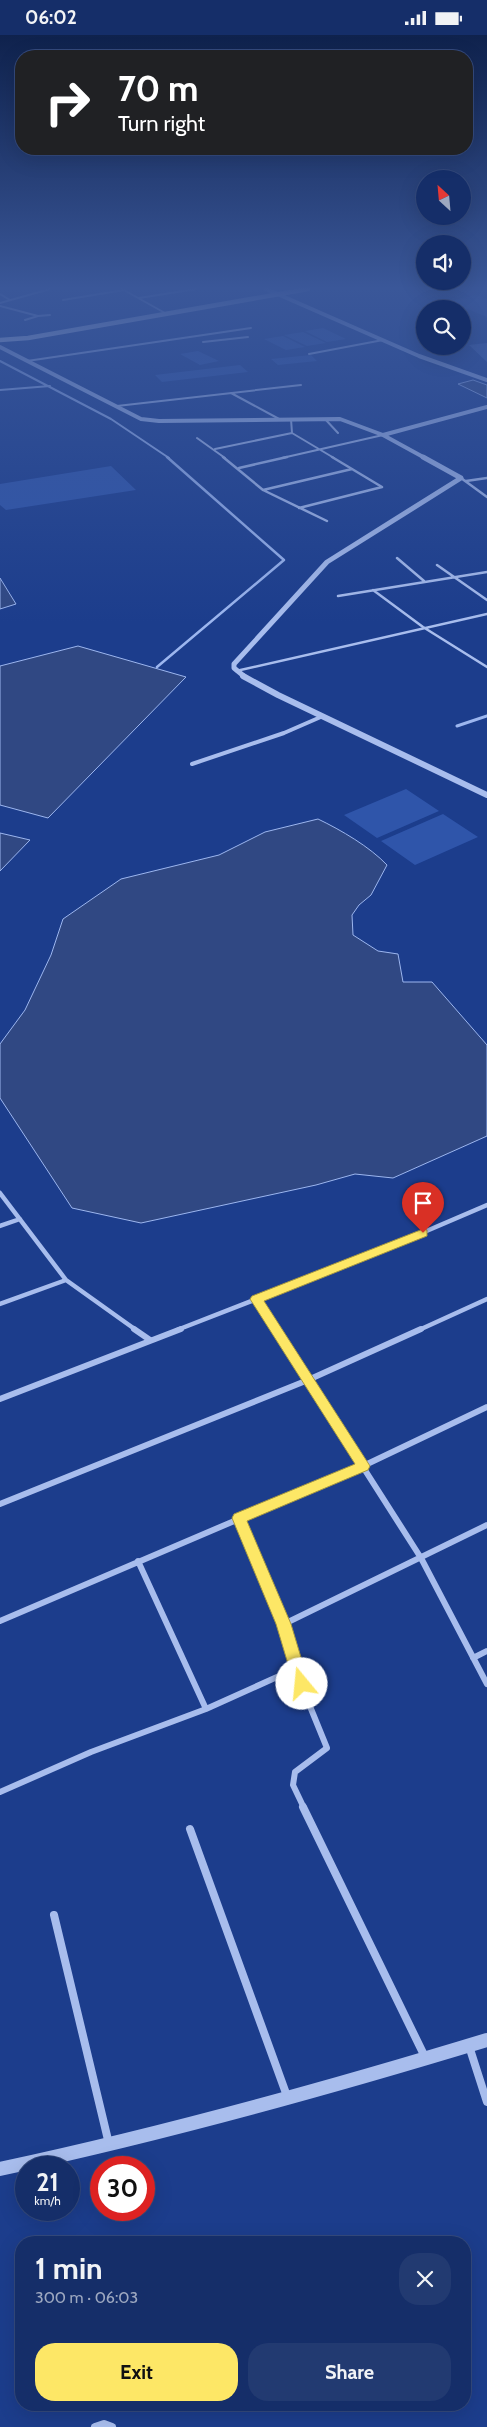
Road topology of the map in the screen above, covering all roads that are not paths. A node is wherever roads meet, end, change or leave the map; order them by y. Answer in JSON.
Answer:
{"nodes":[{"id":1,"x":106,"y":401,"type":"edge"},
{"id":2,"x":164,"y":401,"type":"edge"},
{"id":3,"x":246,"y":401,"type":"edge"},
{"id":4,"x":117,"y":406,"type":"junction"},
{"id":5,"x":487,"y":407,"type":"edge"},
{"id":6,"x":281,"y":419,"type":"junction"},
{"id":7,"x":291,"y":419,"type":"junction"},
{"id":8,"x":325,"y":419,"type":"junction"},
{"id":9,"x":292,"y":433,"type":"junction"},
{"id":10,"x":338,"y":433,"type":"dead end"},
{"id":11,"x":383,"y":435,"type":"junction"},
{"id":12,"x":197,"y":438,"type":"dead end"},
{"id":13,"x":215,"y":449,"type":"junction"},
{"id":14,"x":321,"y":451,"type":"junction"},
{"id":15,"x":240,"y":468,"type":"junction"},
{"id":16,"x":352,"y":469,"type":"junction"},
{"id":17,"x":487,"y":478,"type":"edge"},
{"id":18,"x":463,"y":480,"type":"junction"},
{"id":19,"x":263,"y":490,"type":"junction"},
{"id":20,"x":487,"y":497,"type":"edge"},
{"id":21,"x":299,"y":508,"type":"junction"},
{"id":22,"x":327,"y":521,"type":"dead end"},
{"id":23,"x":398,"y":558,"type":"dead end"},
{"id":24,"x":437,"y":565,"type":"dead end"},
{"id":25,"x":487,"y":572,"type":"edge"},
{"id":26,"x":453,"y":577,"type":"junction"},
{"id":27,"x":424,"y":581,"type":"junction"},
{"id":28,"x":373,"y":590,"type":"junction"},
{"id":29,"x":338,"y":596,"type":"dead end"},
{"id":30,"x":487,"y":601,"type":"edge"},
{"id":31,"x":487,"y":614,"type":"edge"},
{"id":32,"x":423,"y":627,"type":"junction"},
{"id":33,"x":487,"y":667,"type":"edge"},
{"id":34,"x":236,"y":671,"type":"junction"},
{"id":35,"x":323,"y":716,"type":"junction"},
{"id":36,"x":192,"y":764,"type":"dead end"},
{"id":37,"x":487,"y":795,"type":"edge"},
{"id":38,"x":0,"y":1193,"type":"edge"},
{"id":39,"x":487,"y":1205,"type":"edge"},
{"id":40,"x":20,"y":1219,"type":"junction"},
{"id":41,"x":0,"y":1226,"type":"edge"},
{"id":42,"x":66,"y":1280,"type":"junction"},
{"id":43,"x":256,"y":1299,"type":"junction"},
{"id":44,"x":487,"y":1299,"type":"edge"},
{"id":45,"x":0,"y":1304,"type":"edge"},
{"id":46,"x":150,"y":1340,"type":"junction"},
{"id":47,"x":308,"y":1380,"type":"junction"},
{"id":48,"x":0,"y":1399,"type":"edge"},
{"id":49,"x":487,"y":1407,"type":"edge"},
{"id":50,"x":364,"y":1466,"type":"junction"},
{"id":51,"x":0,"y":1504,"type":"edge"},
{"id":52,"x":239,"y":1518,"type":"junction"},
{"id":53,"x":487,"y":1525,"type":"edge"},
{"id":54,"x":421,"y":1558,"type":"junction"},
{"id":55,"x":138,"y":1561,"type":"junction"},
{"id":56,"x":0,"y":1621,"type":"edge"},
{"id":57,"x":284,"y":1624,"type":"junction"},
{"id":58,"x":487,"y":1651,"type":"edge"},
{"id":59,"x":473,"y":1658,"type":"junction"},
{"id":60,"x":297,"y":1668,"type":"junction"},
{"id":61,"x":487,"y":1684,"type":"edge"},
{"id":62,"x":206,"y":1709,"type":"junction"},
{"id":63,"x":0,"y":1792,"type":"edge"},
{"id":64,"x":190,"y":1829,"type":"dead end"},
{"id":65,"x":54,"y":1915,"type":"dead end"},
{"id":66,"x":487,"y":2041,"type":"edge"},
{"id":67,"x":469,"y":2046,"type":"junction"},
{"id":68,"x":426,"y":2059,"type":"junction"},
{"id":69,"x":288,"y":2099,"type":"junction"},
{"id":70,"x":487,"y":2102,"type":"edge"},
{"id":71,"x":110,"y":2147,"type":"junction"},
{"id":72,"x":0,"y":2169,"type":"edge"},
{"id":73,"x":96,"y":2427,"type":"edge"},
{"id":74,"x":112,"y":2427,"type":"edge"}],
"edges":[{"from":1,"to":4,"type":"street"},
{"from":2,"to":4,"type":"street"},
{"from":3,"to":6,"type":"street"},
{"from":4,"to":6,"type":"street"},
{"from":5,"to":11,"type":"street"},
{"from":6,"to":7,"type":"street"},
{"from":7,"to":8,"type":"street"},
{"from":7,"to":9,"type":"street"},
{"from":8,"to":10,"type":"street"},
{"from":8,"to":11,"type":"street"},
{"from":9,"to":13,"type":"street"},
{"from":9,"to":14,"type":"street"},
{"from":11,"to":14,"type":"street"},
{"from":11,"to":18,"type":"street"},
{"from":12,"to":13,"type":"street"},
{"from":13,"to":15,"type":"street"},
{"from":14,"to":15,"type":"street"},
{"from":14,"to":16,"type":"street"},
{"from":15,"to":19,"type":"street"},
{"from":16,"to":19,"type":"street"},
{"from":16,"to":21,"type":"street"},
{"from":17,"to":18,"type":"street"},
{"from":18,"to":20,"type":"street"},
{"from":18,"to":34,"type":"street"},
{"from":19,"to":21,"type":"street"},
{"from":21,"to":22,"type":"street"},
{"from":23,"to":27,"type":"street"},
{"from":24,"to":26,"type":"street"},
{"from":25,"to":26,"type":"street"},
{"from":26,"to":27,"type":"street"},
{"from":26,"to":30,"type":"street"},
{"from":27,"to":28,"type":"street"},
{"from":28,"to":29,"type":"street"},
{"from":28,"to":32,"type":"street"},
{"from":31,"to":32,"type":"street"},
{"from":32,"to":33,"type":"street"},
{"from":32,"to":34,"type":"street"},
{"from":34,"to":35,"type":"street"},
{"from":35,"to":36,"type":"street"},
{"from":35,"to":37,"type":"street"},
{"from":38,"to":40,"type":"street"},
{"from":39,"to":43,"type":"street"},
{"from":40,"to":41,"type":"street"},
{"from":40,"to":42,"type":"street"},
{"from":42,"to":45,"type":"street"},
{"from":42,"to":46,"type":"street"},
{"from":43,"to":46,"type":"street"},
{"from":43,"to":47,"type":"street"},
{"from":44,"to":47,"type":"street"},
{"from":46,"to":48,"type":"street"},
{"from":47,"to":50,"type":"street"},
{"from":47,"to":51,"type":"street"},
{"from":49,"to":50,"type":"street"},
{"from":50,"to":52,"type":"street"},
{"from":50,"to":54,"type":"street"},
{"from":52,"to":55,"type":"street"},
{"from":52,"to":57,"type":"street"},
{"from":53,"to":54,"type":"street"},
{"from":54,"to":57,"type":"street"},
{"from":54,"to":59,"type":"street"},
{"from":55,"to":56,"type":"street"},
{"from":55,"to":62,"type":"street"},
{"from":57,"to":60,"type":"street"},
{"from":58,"to":59,"type":"street"},
{"from":59,"to":61,"type":"street"},
{"from":60,"to":62,"type":"street"},
{"from":60,"to":68,"type":"street"},
{"from":62,"to":63,"type":"street"},
{"from":64,"to":69,"type":"street"},
{"from":65,"to":71,"type":"street"},
{"from":66,"to":67,"type":"street"},
{"from":67,"to":68,"type":"street"},
{"from":67,"to":70,"type":"street"},
{"from":68,"to":69,"type":"street"},
{"from":69,"to":71,"type":"street"},
{"from":71,"to":72,"type":"street"},
{"from":73,"to":74,"type":"street"}]}
